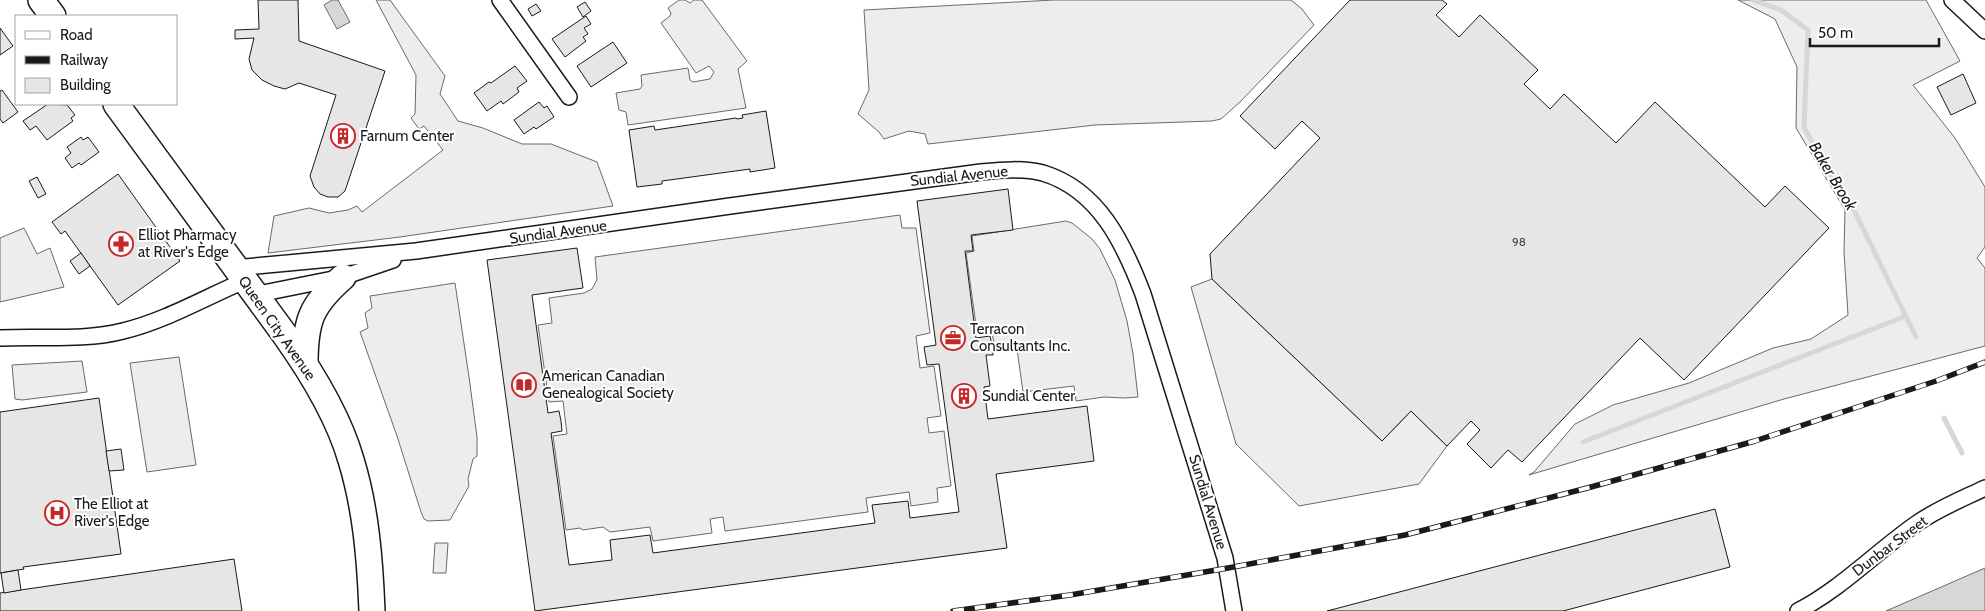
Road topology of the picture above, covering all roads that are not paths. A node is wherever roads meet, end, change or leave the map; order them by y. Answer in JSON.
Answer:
{"nodes":[{"id":1,"x":41,"y":0,"type":"edge"},
{"id":2,"x":500,"y":0,"type":"edge"},
{"id":3,"x":1952,"y":0,"type":"edge"},
{"id":4,"x":52,"y":15,"type":"edge"},
{"id":5,"x":1985,"y":31,"type":"edge"},
{"id":6,"x":569,"y":97,"type":"dead end"},
{"id":7,"x":117,"y":105,"type":"edge"},
{"id":8,"x":416,"y":252,"type":"junction"},
{"id":9,"x":343,"y":277,"type":"junction"},
{"id":10,"x":244,"y":281,"type":"junction"},
{"id":11,"x":0,"y":338,"type":"edge"},
{"id":12,"x":305,"y":364,"type":"junction"},
{"id":13,"x":1985,"y":488,"type":"edge"},
{"id":14,"x":372,"y":611,"type":"edge"},
{"id":15,"x":1234,"y":611,"type":"edge"},
{"id":16,"x":1798,"y":611,"type":"edge"}],
"edges":[{"from":1,"to":4,"type":"main road"},
{"from":2,"to":6,"type":"street"},
{"from":3,"to":5,"type":"street"},
{"from":7,"to":10,"type":"main road","name":"Queen City Avenue"},
{"from":8,"to":9,"type":"street","name":"Sundial Avenue"},
{"from":8,"to":10,"type":"street","name":"Sundial Avenue"},
{"from":8,"to":15,"type":"street","name":"Sundial Avenue"},
{"from":9,"to":10,"type":"street","name":"Sundial Avenue"},
{"from":9,"to":12,"type":"main road"},
{"from":10,"to":11,"type":"street"},
{"from":10,"to":12,"type":"main road","name":"Queen City Avenue"},
{"from":12,"to":14,"type":"main road","name":"Queen City Avenue"},
{"from":13,"to":16,"type":"street","name":"Dunbar Street"}]}
